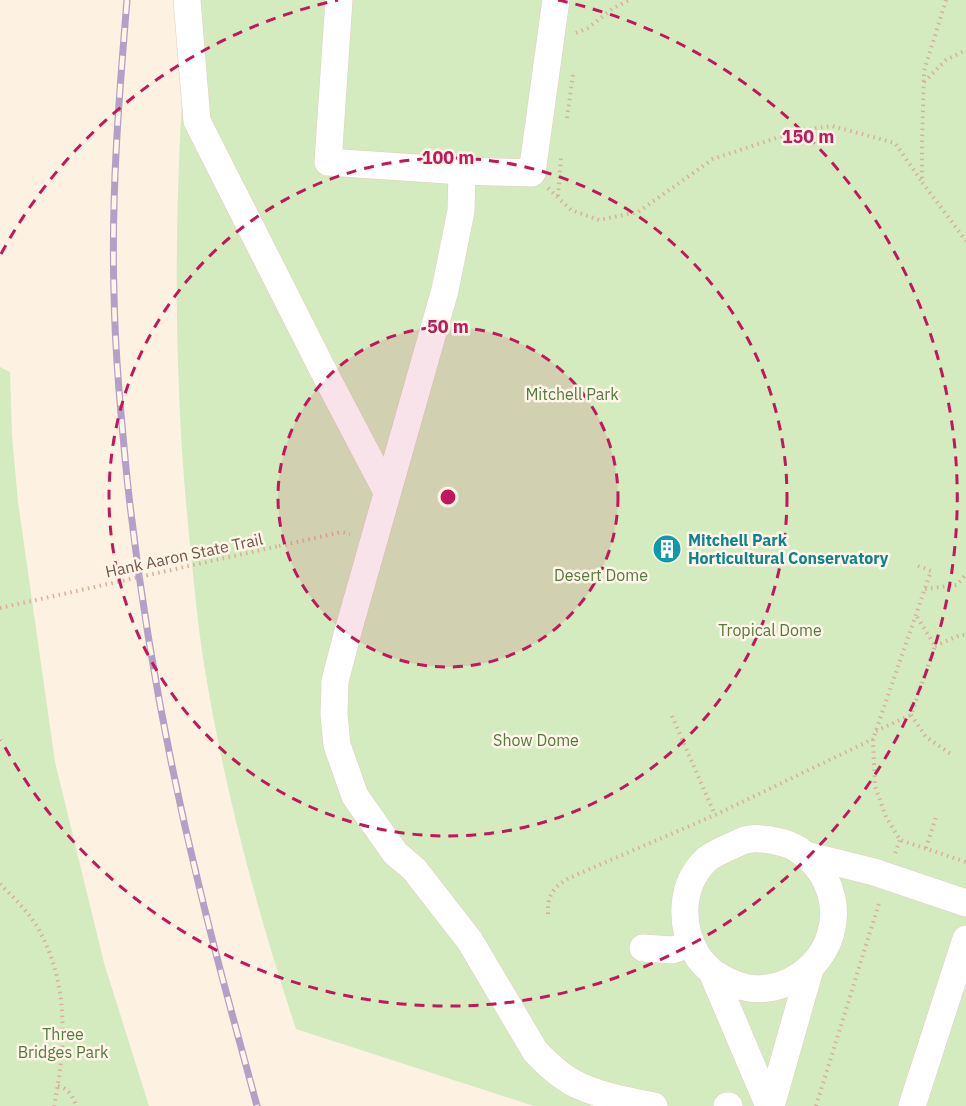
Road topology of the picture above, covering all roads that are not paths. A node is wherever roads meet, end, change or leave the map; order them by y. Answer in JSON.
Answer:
{"nodes":[{"id":1,"x":187,"y":0,"type":"edge"},
{"id":2,"x":339,"y":0,"type":"edge"},
{"id":3,"x":556,"y":0,"type":"edge"},
{"id":4,"x":462,"y":171,"type":"junction"},
{"id":5,"x":387,"y":492,"type":"junction"},
{"id":6,"x":806,"y":855,"type":"junction"},
{"id":7,"x":881,"y":874,"type":"junction"},
{"id":8,"x":966,"y":903,"type":"edge"},
{"id":9,"x":834,"y":916,"type":"junction"},
{"id":10,"x":966,"y":939,"type":"edge"},
{"id":11,"x":691,"y":944,"type":"junction"},
{"id":12,"x":642,"y":948,"type":"dead end"},
{"id":13,"x":810,"y":969,"type":"junction"},
{"id":14,"x":712,"y":972,"type":"junction"},
{"id":15,"x":654,"y":1106,"type":"edge"},
{"id":16,"x":770,"y":1106,"type":"edge"},
{"id":17,"x":912,"y":1106,"type":"edge"}],
"edges":[{"from":1,"to":5,"type":"lane"},
{"from":2,"to":4,"type":"lane"},
{"from":3,"to":4,"type":"lane"},
{"from":4,"to":5,"type":"lane"},
{"from":5,"to":15,"type":"lane"},
{"from":6,"to":7,"type":"lane"},
{"from":6,"to":9,"type":"lane"},
{"from":6,"to":11,"type":"lane"},
{"from":7,"to":8,"type":"lane"},
{"from":7,"to":9,"type":"lane"},
{"from":9,"to":13,"type":"lane"},
{"from":10,"to":17,"type":"lane"},
{"from":11,"to":12,"type":"lane"},
{"from":11,"to":14,"type":"lane"},
{"from":13,"to":14,"type":"lane"},
{"from":13,"to":16,"type":"lane"},
{"from":14,"to":16,"type":"lane"}]}
